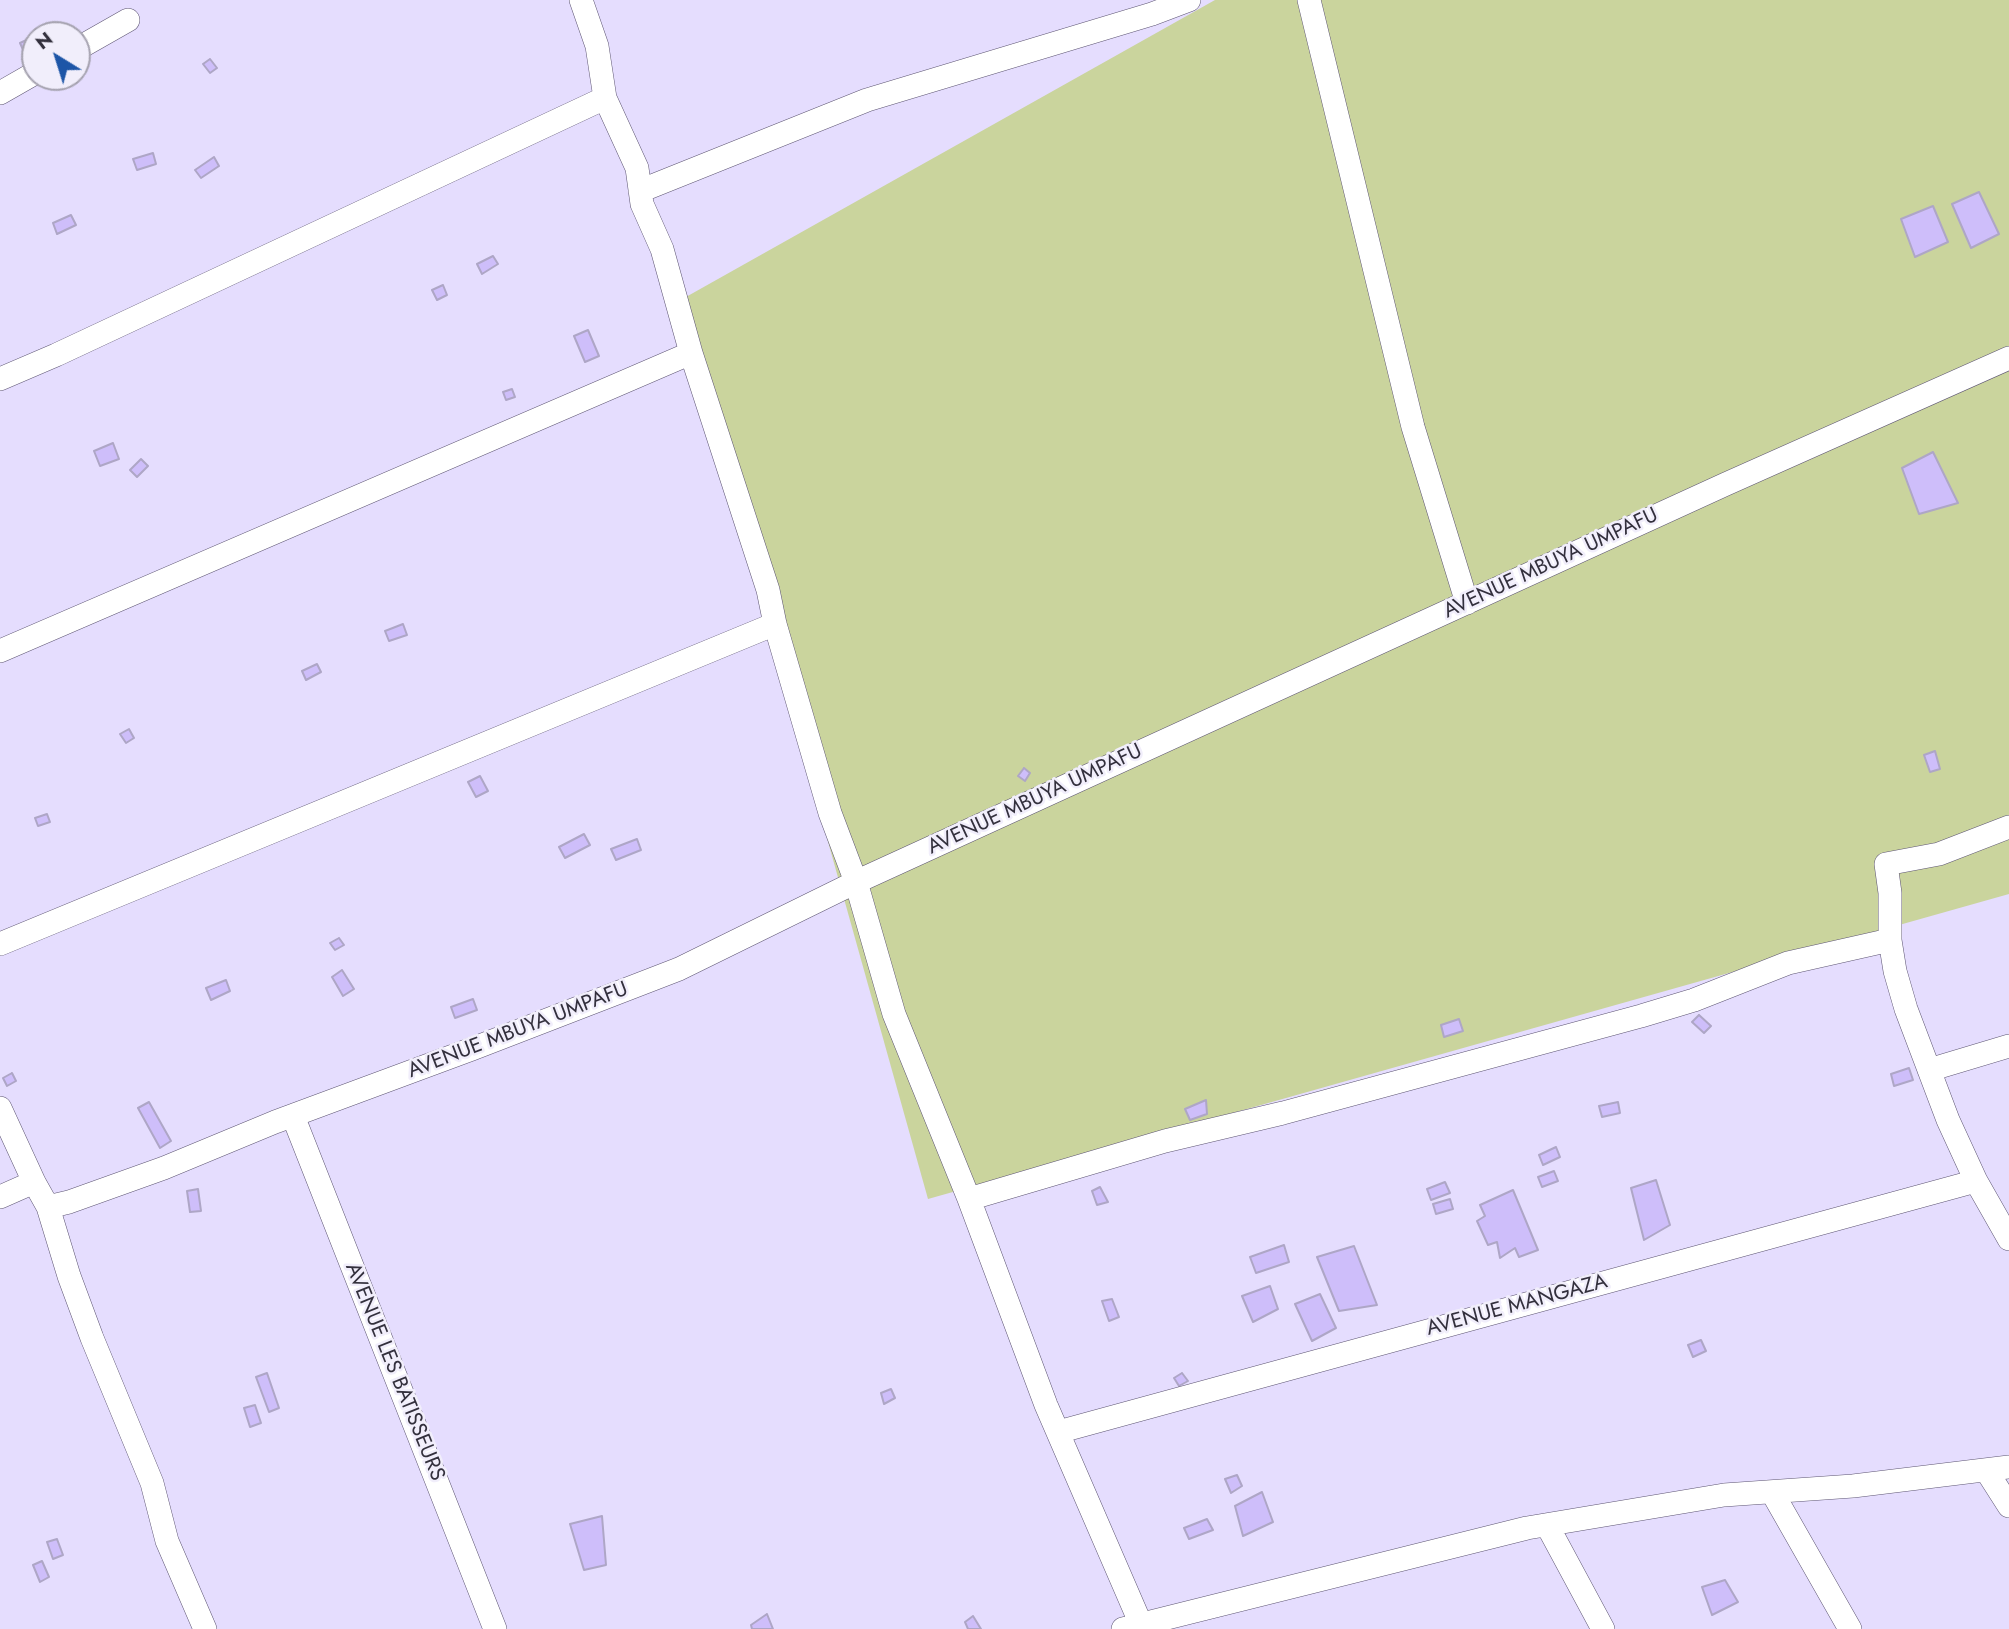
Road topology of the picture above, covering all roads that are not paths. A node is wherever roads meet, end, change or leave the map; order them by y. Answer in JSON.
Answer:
{"nodes":[{"id":1,"x":581,"y":0,"type":"edge"},
{"id":2,"x":1189,"y":0,"type":"edge"},
{"id":3,"x":1309,"y":0,"type":"edge"},
{"id":4,"x":1150,"y":7,"type":"edge"},
{"id":5,"x":128,"y":20,"type":"dead end"},
{"id":6,"x":91,"y":41,"type":"edge"},
{"id":7,"x":21,"y":81,"type":"edge"},
{"id":8,"x":0,"y":93,"type":"edge"},
{"id":9,"x":605,"y":98,"type":"junction"},
{"id":10,"x":640,"y":191,"type":"junction"},
{"id":11,"x":691,"y":353,"type":"junction"},
{"id":12,"x":2009,"y":358,"type":"edge"},
{"id":13,"x":0,"y":379,"type":"edge"},
{"id":14,"x":1467,"y":603,"type":"junction"},
{"id":15,"x":775,"y":624,"type":"junction"},
{"id":16,"x":0,"y":650,"type":"edge"},
{"id":17,"x":2009,"y":827,"type":"edge"},
{"id":18,"x":856,"y":881,"type":"junction"},
{"id":19,"x":1890,"y":940,"type":"junction"},
{"id":20,"x":0,"y":944,"type":"edge"},
{"id":21,"x":2009,"y":1046,"type":"edge"},
{"id":22,"x":1928,"y":1070,"type":"junction"},
{"id":23,"x":0,"y":1108,"type":"edge"},
{"id":24,"x":293,"y":1116,"type":"junction"},
{"id":25,"x":1976,"y":1181,"type":"junction"},
{"id":26,"x":34,"y":1182,"type":"junction"},
{"id":27,"x":0,"y":1197,"type":"edge"},
{"id":28,"x":969,"y":1199,"type":"junction"},
{"id":29,"x":48,"y":1207,"type":"junction"},
{"id":30,"x":2009,"y":1239,"type":"edge"},
{"id":31,"x":1058,"y":1432,"type":"junction"},
{"id":32,"x":2009,"y":1467,"type":"edge"},
{"id":33,"x":1986,"y":1470,"type":"junction"},
{"id":34,"x":1772,"y":1492,"type":"junction"},
{"id":35,"x":2009,"y":1506,"type":"edge"},
{"id":36,"x":1546,"y":1525,"type":"junction"},
{"id":37,"x":1136,"y":1628,"type":"edge"},
{"id":38,"x":205,"y":1629,"type":"edge"},
{"id":39,"x":495,"y":1629,"type":"edge"},
{"id":40,"x":1604,"y":1629,"type":"edge"},
{"id":41,"x":1850,"y":1629,"type":"edge"}],
"edges":[{"from":1,"to":9,"type":"street"},
{"from":2,"to":4,"type":"street"},
{"from":3,"to":14,"type":"street"},
{"from":4,"to":10,"type":"street"},
{"from":5,"to":6,"type":"street"},
{"from":7,"to":8,"type":"street"},
{"from":9,"to":10,"type":"street"},
{"from":9,"to":13,"type":"street"},
{"from":10,"to":11,"type":"street"},
{"from":11,"to":15,"type":"street"},
{"from":11,"to":16,"type":"street"},
{"from":12,"to":14,"type":"street","name":"AVENUE MBUYA UMPAFU"},
{"from":14,"to":18,"type":"street","name":"AVENUE MBUYA UMPAFU"},
{"from":15,"to":18,"type":"street"},
{"from":15,"to":20,"type":"street"},
{"from":17,"to":19,"type":"street"},
{"from":18,"to":24,"type":"street","name":"AVENUE MBUYA UMPAFU"},
{"from":18,"to":28,"type":"street"},
{"from":19,"to":22,"type":"street"},
{"from":19,"to":28,"type":"street"},
{"from":21,"to":22,"type":"street"},
{"from":22,"to":25,"type":"street"},
{"from":23,"to":26,"type":"street"},
{"from":24,"to":29,"type":"street","name":"AVENUE MBUYA UMPAFU"},
{"from":24,"to":39,"type":"street","name":"AVENUE LES BATISSEURS"},
{"from":25,"to":30,"type":"street"},
{"from":25,"to":31,"type":"street","name":"AVENUE MANGAZA"},
{"from":26,"to":27,"type":"street"},
{"from":26,"to":29,"type":"street"},
{"from":28,"to":31,"type":"street"},
{"from":29,"to":38,"type":"street"},
{"from":31,"to":37,"type":"street"},
{"from":32,"to":33,"type":"street"},
{"from":33,"to":34,"type":"street"},
{"from":33,"to":35,"type":"street"},
{"from":34,"to":36,"type":"street"},
{"from":34,"to":41,"type":"street"},
{"from":36,"to":37,"type":"street"},
{"from":36,"to":40,"type":"street"}]}
